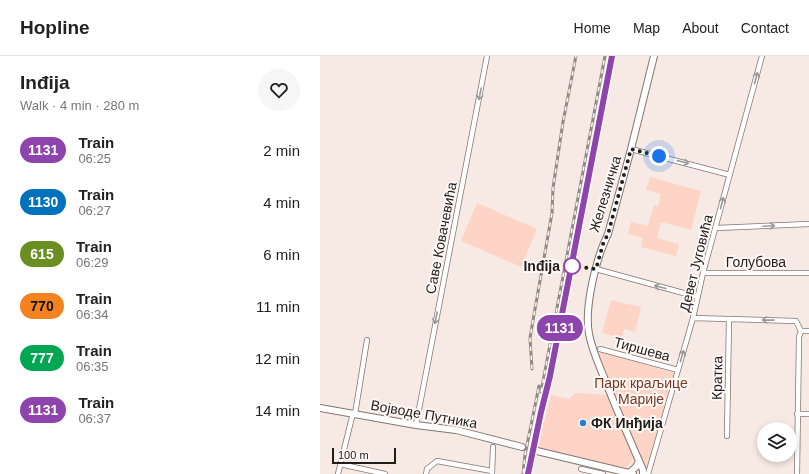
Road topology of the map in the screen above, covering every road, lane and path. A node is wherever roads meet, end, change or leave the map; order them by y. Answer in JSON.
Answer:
{"nodes":[{"id":1,"x":487,"y":56,"type":"edge"},
{"id":2,"x":654,"y":56,"type":"edge"},
{"id":3,"x":762,"y":56,"type":"edge"},
{"id":4,"x":631,"y":149,"type":"junction"},
{"id":5,"x":730,"y":175,"type":"junction"},
{"id":6,"x":809,"y":224,"type":"edge"},
{"id":7,"x":716,"y":228,"type":"junction"},
{"id":8,"x":596,"y":269,"type":"junction"},
{"id":9,"x":703,"y":273,"type":"junction"},
{"id":10,"x":809,"y":273,"type":"edge"},
{"id":11,"x":698,"y":297,"type":"junction"},
{"id":12,"x":693,"y":318,"type":"junction"},
{"id":13,"x":729,"y":319,"type":"junction"},
{"id":14,"x":801,"y":331,"type":"junction"},
{"id":15,"x":809,"y":331,"type":"edge"},
{"id":16,"x":367,"y":340,"type":"dead end"},
{"id":17,"x":600,"y":349,"type":"dead end"},
{"id":18,"x":678,"y":370,"type":"junction"},
{"id":19,"x":320,"y":408,"type":"edge"},
{"id":20,"x":354,"y":414,"type":"junction"},
{"id":21,"x":797,"y":414,"type":"junction"},
{"id":22,"x":809,"y":414,"type":"edge"},
{"id":23,"x":416,"y":424,"type":"junction"},
{"id":24,"x":727,"y":436,"type":"dead end"},
{"id":25,"x":493,"y":447,"type":"dead end"},
{"id":26,"x":522,"y":447,"type":"tunnel mouth"},
{"id":27,"x":537,"y":451,"type":"tunnel mouth"},
{"id":28,"x":639,"y":461,"type":"junction"},
{"id":29,"x":340,"y":464,"type":"junction"},
{"id":30,"x":581,"y":469,"type":"dead end"},
{"id":31,"x":492,"y":472,"type":"edge"},
{"id":32,"x":631,"y":473,"type":"edge"},
{"id":33,"x":338,"y":474,"type":"edge"},
{"id":34,"x":385,"y":474,"type":"edge"},
{"id":35,"x":426,"y":474,"type":"edge"},
{"id":36,"x":603,"y":474,"type":"edge"},
{"id":37,"x":643,"y":474,"type":"edge"},
{"id":38,"x":648,"y":474,"type":"edge"},
{"id":39,"x":797,"y":474,"type":"edge"}],
"edges":[{"from":1,"to":23,"type":"street","name":"Саве Ковачевића","one_way":true},
{"from":2,"to":4,"type":"street","name":"Железничка"},
{"from":5,"to":3,"type":"street","name":"Девет Југовића","one_way":true},
{"from":4,"to":5,"type":"street","one_way":true},
{"from":4,"to":8,"type":"street","name":"Железничка"},
{"from":7,"to":5,"type":"street","name":"Девет Југовића","one_way":true},
{"from":7,"to":6,"type":"street","one_way":true},
{"from":7,"to":9,"type":"street","name":"Девет Југовића"},
{"from":11,"to":8,"type":"street","one_way":true},
{"from":8,"to":28,"type":"street","name":"Железничка"},
{"from":9,"to":10,"type":"street","name":"Голубова"},
{"from":9,"to":11,"type":"street","name":"Девет Југовића"},
{"from":11,"to":12,"type":"street","name":"Девет Југовића"},
{"from":12,"to":13,"type":"street"},
{"from":18,"to":12,"type":"street","name":"Девет Југовића","one_way":true},
{"from":14,"to":13,"type":"street","one_way":true},
{"from":13,"to":24,"type":"street","name":"Кратка"},
{"from":14,"to":15,"type":"street"},
{"from":14,"to":21,"type":"street"},
{"from":16,"to":20,"type":"street"},
{"from":17,"to":18,"type":"street","name":"Тиршева"},
{"from":18,"to":38,"type":"street","name":"Девет Југовића"},
{"from":19,"to":20,"type":"street","name":"Војводе Путника"},
{"from":20,"to":23,"type":"street","name":"Војводе Путника"},
{"from":20,"to":29,"type":"street"},
{"from":21,"to":22,"type":"street"},
{"from":21,"to":39,"type":"street"},
{"from":23,"to":26,"type":"street","name":"Војводе Путника"},
{"from":25,"to":31,"type":"street"},
{"from":27,"to":32,"type":"street"},
{"from":28,"to":32,"type":"street"},
{"from":28,"to":37,"type":"street","name":"Железничка"},
{"from":29,"to":33,"type":"street"},
{"from":29,"to":34,"type":"street"},
{"from":30,"to":36,"type":"street"},
{"from":31,"to":35,"type":"street"}]}
